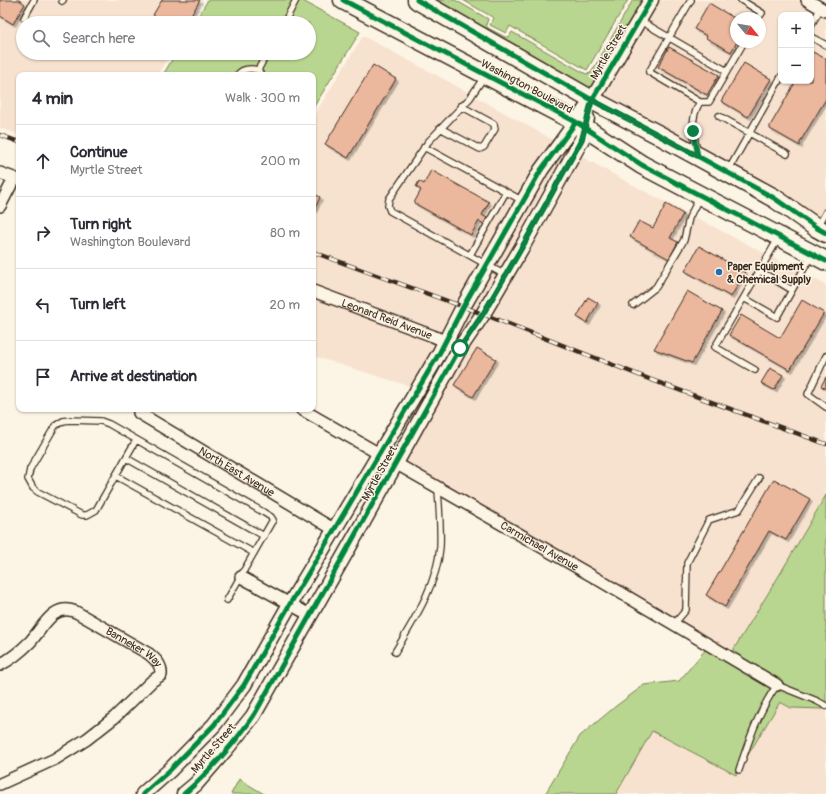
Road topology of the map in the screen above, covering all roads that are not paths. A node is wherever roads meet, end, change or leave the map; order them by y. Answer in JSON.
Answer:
{"nodes":[{"id":1,"x":34,"y":0,"type":"edge"},
{"id":2,"x":296,"y":0,"type":"edge"},
{"id":3,"x":343,"y":0,"type":"edge"},
{"id":4,"x":417,"y":0,"type":"edge"},
{"id":5,"x":651,"y":0,"type":"edge"},
{"id":6,"x":690,"y":0,"type":"edge"},
{"id":7,"x":741,"y":0,"type":"edge"},
{"id":8,"x":807,"y":0,"type":"edge"},
{"id":9,"x":823,"y":9,"type":"edge"},
{"id":10,"x":760,"y":12,"type":"edge"},
{"id":11,"x":25,"y":16,"type":"edge"},
{"id":12,"x":288,"y":16,"type":"edge"},
{"id":13,"x":639,"y":20,"type":"junction"},
{"id":14,"x":814,"y":21,"type":"edge"},
{"id":15,"x":668,"y":37,"type":"junction"},
{"id":16,"x":814,"y":39,"type":"edge"},
{"id":17,"x":826,"y":45,"type":"edge"},
{"id":18,"x":740,"y":48,"type":"edge"},
{"id":19,"x":264,"y":60,"type":"edge"},
{"id":20,"x":727,"y":71,"type":"junction"},
{"id":21,"x":241,"y":72,"type":"edge"},
{"id":22,"x":257,"y":72,"type":"edge"},
{"id":23,"x":259,"y":72,"type":"edge"},
{"id":24,"x":485,"y":75,"type":"junction"},
{"id":25,"x":778,"y":82,"type":"edge"},
{"id":26,"x":592,"y":100,"type":"junction"},
{"id":27,"x":700,"y":102,"type":"junction"},
{"id":28,"x":461,"y":106,"type":"junction"},
{"id":29,"x":718,"y":116,"type":"dead end"},
{"id":30,"x":580,"y":125,"type":"junction"},
{"id":31,"x":440,"y":128,"type":"junction"},
{"id":32,"x":749,"y":133,"type":"junction"},
{"id":33,"x":424,"y":147,"type":"junction"},
{"id":34,"x":786,"y":154,"type":"dead end"},
{"id":35,"x":698,"y":156,"type":"junction"},
{"id":36,"x":727,"y":172,"type":"junction"},
{"id":37,"x":0,"y":173,"type":"edge"},
{"id":38,"x":16,"y":180,"type":"edge"},
{"id":39,"x":16,"y":182,"type":"edge"},
{"id":40,"x":506,"y":192,"type":"junction"},
{"id":41,"x":700,"y":196,"type":"junction"},
{"id":42,"x":523,"y":202,"type":"junction"},
{"id":43,"x":0,"y":206,"type":"edge"},
{"id":44,"x":826,"y":212,"type":"edge"},
{"id":45,"x":821,"y":230,"type":"edge"},
{"id":46,"x":780,"y":237,"type":"junction"},
{"id":47,"x":470,"y":255,"type":"junction"},
{"id":48,"x":819,"y":257,"type":"edge"},
{"id":49,"x":487,"y":265,"type":"junction"},
{"id":50,"x":760,"y":271,"type":"junction"},
{"id":51,"x":505,"y":275,"type":"junction"},
{"id":52,"x":792,"y":290,"type":"junction"},
{"id":53,"x":316,"y":292,"type":"edge"},
{"id":54,"x":744,"y":298,"type":"junction"},
{"id":55,"x":633,"y":305,"type":"dead end"},
{"id":56,"x":445,"y":342,"type":"junction"},
{"id":57,"x":460,"y":348,"type":"junction"},
{"id":58,"x":826,"y":356,"type":"edge"},
{"id":59,"x":755,"y":370,"type":"dead end"},
{"id":60,"x":826,"y":406,"type":"edge"},
{"id":61,"x":306,"y":412,"type":"edge"},
{"id":62,"x":139,"y":413,"type":"dead end"},
{"id":63,"x":136,"y":440,"type":"junction"},
{"id":64,"x":379,"y":455,"type":"junction"},
{"id":65,"x":126,"y":458,"type":"junction"},
{"id":66,"x":395,"y":464,"type":"junction"},
{"id":67,"x":116,"y":476,"type":"junction"},
{"id":68,"x":759,"y":478,"type":"dead end"},
{"id":69,"x":438,"y":488,"type":"junction"},
{"id":70,"x":335,"y":530,"type":"junction"},
{"id":71,"x":264,"y":536,"type":"junction"},
{"id":72,"x":254,"y":553,"type":"junction"},
{"id":73,"x":240,"y":577,"type":"junction"},
{"id":74,"x":227,"y":600,"type":"dead end"},
{"id":75,"x":290,"y":604,"type":"junction"},
{"id":76,"x":310,"y":615,"type":"junction"},
{"id":77,"x":674,"y":624,"type":"junction"},
{"id":78,"x":395,"y":652,"type":"dead end"},
{"id":79,"x":0,"y":665,"type":"edge"},
{"id":80,"x":777,"y":685,"type":"junction"},
{"id":81,"x":826,"y":706,"type":"edge"},
{"id":82,"x":739,"y":770,"type":"dead end"},
{"id":83,"x":0,"y":784,"type":"edge"},
{"id":84,"x":143,"y":794,"type":"edge"},
{"id":85,"x":184,"y":794,"type":"edge"}],
"edges":[{"from":1,"to":11,"type":"lane"},
{"from":2,"to":12,"type":"lane"},
{"from":3,"to":24,"type":"main road","name":"Washington Boulevard"},
{"from":4,"to":26,"type":"main road","name":"Washington Boulevard"},
{"from":5,"to":13,"type":"street","name":"Myrtle Street"},
{"from":6,"to":15,"type":"lane"},
{"from":7,"to":10,"type":"lane"},
{"from":8,"to":9,"type":"street"},
{"from":9,"to":14,"type":"lane"},
{"from":13,"to":15,"type":"lane"},
{"from":13,"to":26,"type":"street","name":"Myrtle Street"},
{"from":15,"to":20,"type":"lane"},
{"from":15,"to":27,"type":"lane"},
{"from":16,"to":17,"type":"lane"},
{"from":18,"to":20,"type":"lane"},
{"from":19,"to":23,"type":"lane"},
{"from":20,"to":27,"type":"lane"},
{"from":21,"to":22,"type":"lane"},
{"from":24,"to":28,"type":"lane"},
{"from":24,"to":30,"type":"main road","name":"Washington Boulevard"},
{"from":25,"to":32,"type":"lane"},
{"from":26,"to":30,"type":"street","name":"Myrtle Street"},
{"from":26,"to":35,"type":"main road","name":"Washington Boulevard"},
{"from":27,"to":35,"type":"lane"},
{"from":28,"to":31,"type":"lane"},
{"from":28,"to":31,"type":"lane"},
{"from":29,"to":32,"type":"lane"},
{"from":30,"to":41,"type":"main road","name":"Washington Boulevard"},
{"from":30,"to":42,"type":"street","name":"Myrtle Street"},
{"from":30,"to":51,"type":"street","name":"Myrtle Street"},
{"from":31,"to":33,"type":"lane"},
{"from":32,"to":34,"type":"lane"},
{"from":32,"to":36,"type":"lane"},
{"from":33,"to":40,"type":"lane"},
{"from":33,"to":47,"type":"lane"},
{"from":35,"to":36,"type":"main road","name":"Washington Boulevard"},
{"from":36,"to":45,"type":"main road","name":"Washington Boulevard"},
{"from":37,"to":38,"type":"street"},
{"from":39,"to":43,"type":"street"},
{"from":40,"to":42,"type":"lane"},
{"from":40,"to":47,"type":"lane"},
{"from":41,"to":46,"type":"main road","name":"Washington Boulevard"},
{"from":41,"to":55,"type":"lane"},
{"from":42,"to":49,"type":"street","name":"Myrtle Street"},
{"from":44,"to":45,"type":"lane"},
{"from":46,"to":48,"type":"main road","name":"Washington Boulevard"},
{"from":46,"to":50,"type":"lane"},
{"from":47,"to":49,"type":"lane"},
{"from":48,"to":52,"type":"lane"},
{"from":49,"to":51,"type":"lane"},
{"from":49,"to":56,"type":"street","name":"Myrtle Street"},
{"from":50,"to":52,"type":"lane"},
{"from":50,"to":54,"type":"lane"},
{"from":51,"to":57,"type":"street","name":"Myrtle Street"},
{"from":52,"to":54,"type":"lane"},
{"from":53,"to":56,"type":"street","name":"Leonard Reid Avenue"},
{"from":54,"to":59,"type":"lane"},
{"from":56,"to":57,"type":"street","name":"Leonard Reid Avenue"},
{"from":56,"to":64,"type":"street","name":"Myrtle Street"},
{"from":57,"to":66,"type":"street","name":"Myrtle Street"},
{"from":58,"to":60,"type":"lane"},
{"from":61,"to":64,"type":"street","name":"Carmichael Avenue"},
{"from":62,"to":70,"type":"street","name":"North East Avenue"},
{"from":63,"to":65,"type":"lane"},
{"from":63,"to":67,"type":"lane"},
{"from":63,"to":71,"type":"lane"},
{"from":64,"to":66,"type":"street","name":"Carmichael Avenue"},
{"from":64,"to":70,"type":"street","name":"Myrtle Street"},
{"from":65,"to":67,"type":"lane"},
{"from":65,"to":71,"type":"lane"},
{"from":66,"to":69,"type":"street","name":"Carmichael Avenue"},
{"from":66,"to":76,"type":"street","name":"Myrtle Street"},
{"from":67,"to":72,"type":"lane"},
{"from":68,"to":77,"type":"lane"},
{"from":69,"to":77,"type":"street","name":"Carmichael Avenue"},
{"from":69,"to":78,"type":"lane"},
{"from":70,"to":75,"type":"street","name":"Myrtle Street"},
{"from":71,"to":72,"type":"lane"},
{"from":72,"to":73,"type":"lane"},
{"from":73,"to":74,"type":"lane"},
{"from":73,"to":75,"type":"street"},
{"from":75,"to":76,"type":"street"},
{"from":75,"to":84,"type":"street","name":"Myrtle Street"},
{"from":76,"to":85,"type":"street","name":"Myrtle Street"},
{"from":77,"to":80,"type":"street","name":"Carmichael Avenue"},
{"from":79,"to":83,"type":"street","name":"Banneker Way"},
{"from":80,"to":81,"type":"lane"},
{"from":80,"to":82,"type":"lane"}]}
